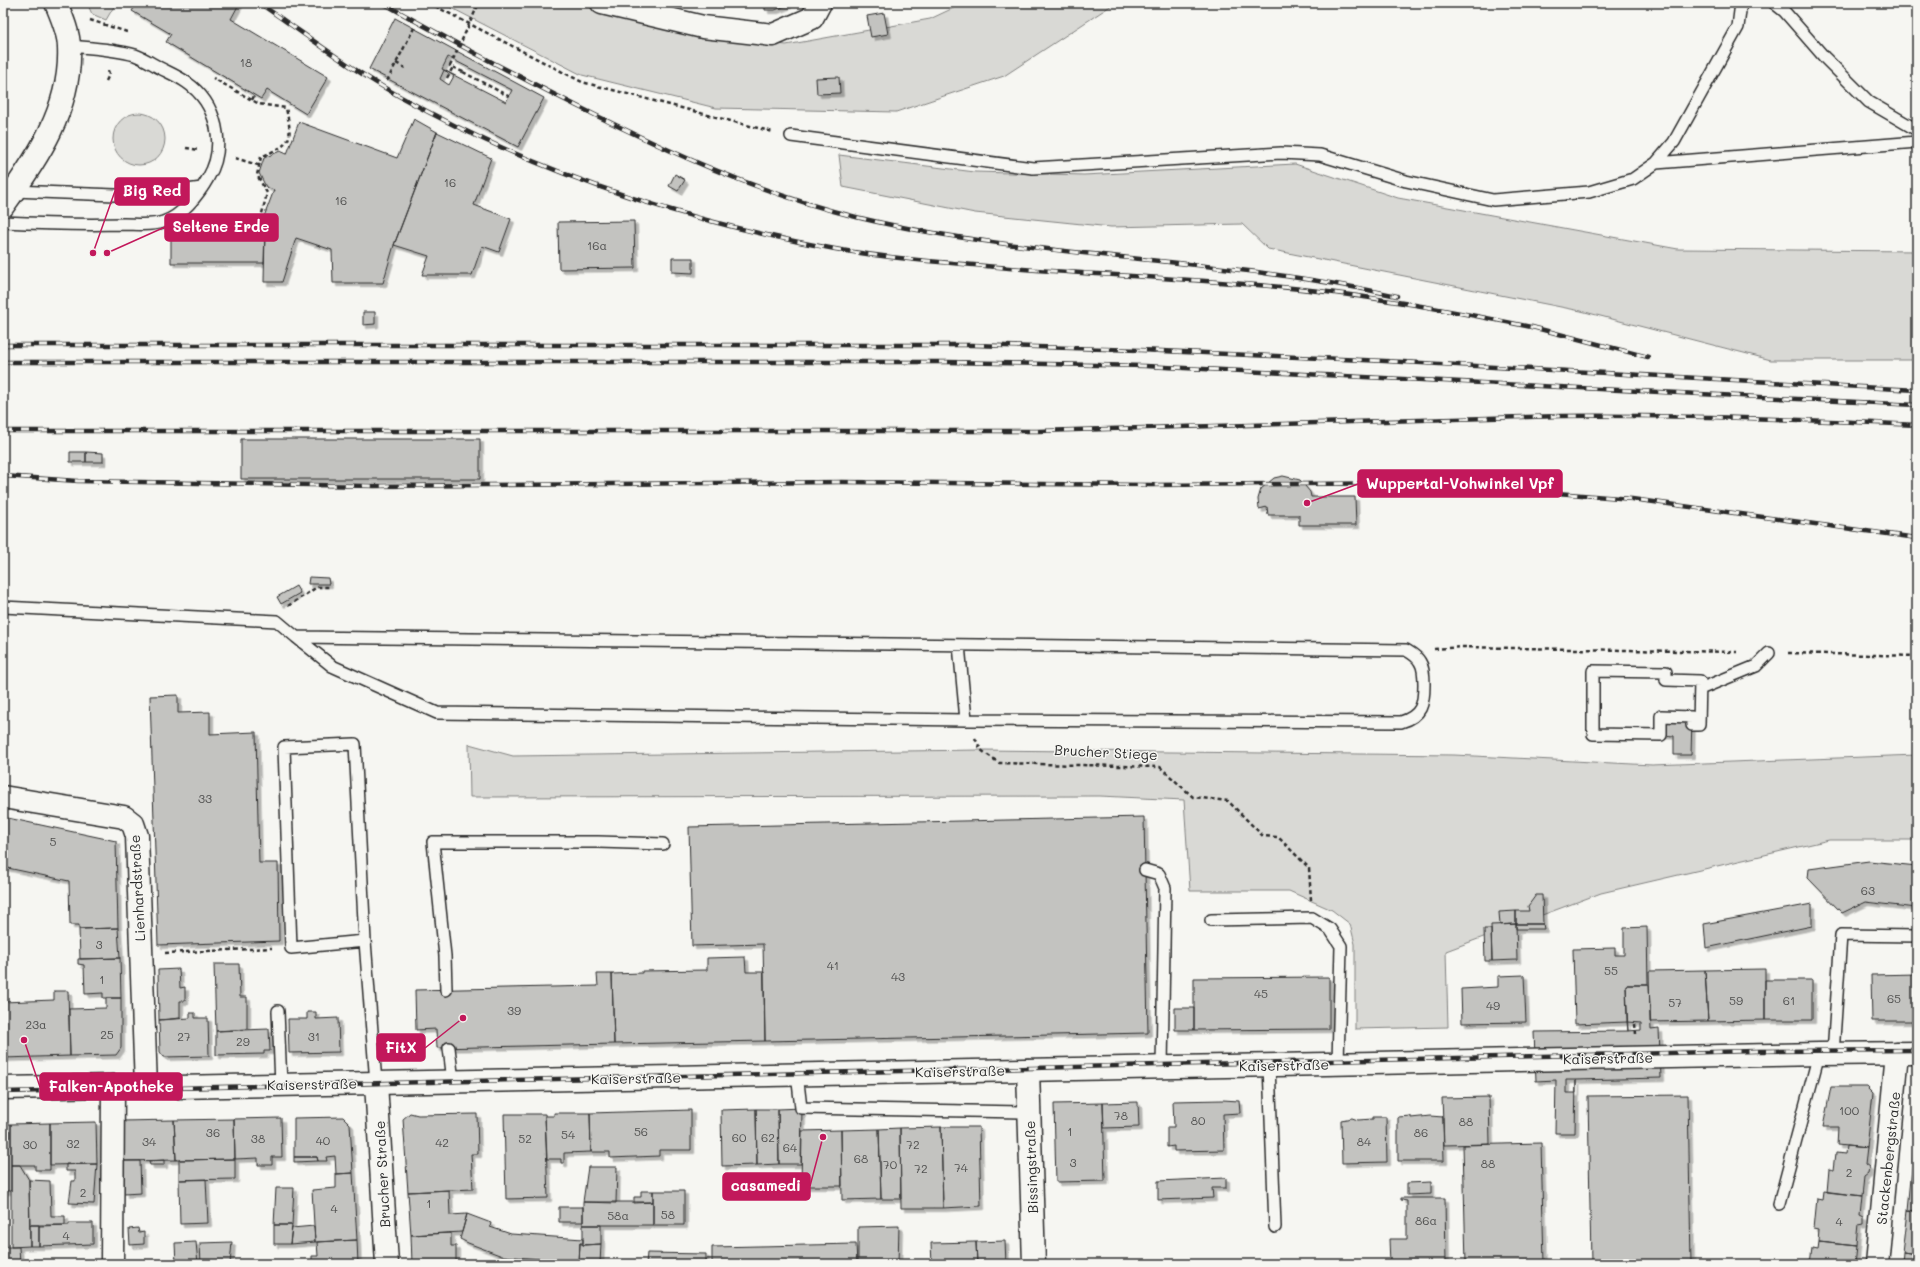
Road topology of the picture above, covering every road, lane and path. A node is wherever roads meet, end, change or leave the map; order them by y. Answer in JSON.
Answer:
{"nodes":[{"id":1,"x":56,"y":3,"type":"edge"},
{"id":2,"x":429,"y":3,"type":"edge"},
{"id":3,"x":479,"y":3,"type":"edge"},
{"id":4,"x":602,"y":3,"type":"edge"},
{"id":5,"x":820,"y":3,"type":"edge"},
{"id":6,"x":1741,"y":3,"type":"edge"},
{"id":7,"x":1774,"y":3,"type":"edge"},
{"id":8,"x":90,"y":20,"type":"dead end"},
{"id":9,"x":414,"y":28,"type":"dead end"},
{"id":10,"x":132,"y":33,"type":"dead end"},
{"id":11,"x":69,"y":46,"type":"junction"},
{"id":12,"x":396,"y":63,"type":"junction"},
{"id":13,"x":453,"y":67,"type":"junction"},
{"id":14,"x":405,"y":68,"type":"dead end"},
{"id":15,"x":109,"y":75,"type":"dead end"},
{"id":16,"x":212,"y":78,"type":"dead end"},
{"id":17,"x":447,"y":78,"type":"dead end"},
{"id":18,"x":106,"y":81,"type":"dead end"},
{"id":19,"x":387,"y":81,"type":"dead end"},
{"id":20,"x":255,"y":94,"type":"dead end"},
{"id":21,"x":510,"y":97,"type":"dead end"},
{"id":22,"x":252,"y":100,"type":"junction"},
{"id":23,"x":1917,"y":130,"type":"edge"},
{"id":24,"x":791,"y":136,"type":"joint"},
{"id":25,"x":1917,"y":142,"type":"edge"},
{"id":26,"x":1656,"y":163,"type":"junction"},
{"id":27,"x":202,"y":188,"type":"junction"},
{"id":28,"x":9,"y":199,"type":"edge"},
{"id":29,"x":3,"y":222,"type":"edge"},
{"id":30,"x":191,"y":226,"type":"dead end"},
{"id":31,"x":330,"y":588,"type":"dead end"},
{"id":32,"x":3,"y":607,"type":"edge"},
{"id":33,"x":277,"y":621,"type":"junction"},
{"id":34,"x":296,"y":637,"type":"junction"},
{"id":35,"x":959,"y":645,"type":"junction"},
{"id":36,"x":1769,"y":653,"type":"dead end"},
{"id":37,"x":1700,"y":689,"type":"junction"},
{"id":38,"x":966,"y":720,"type":"junction"},
{"id":39,"x":3,"y":797,"type":"edge"},
{"id":40,"x":663,"y":844,"type":"dead end"},
{"id":41,"x":1145,"y":870,"type":"dead end"},
{"id":42,"x":1312,"y":918,"type":"junction"},
{"id":43,"x":1211,"y":920,"type":"dead end"},
{"id":44,"x":1917,"y":936,"type":"edge"},
{"id":45,"x":365,"y":941,"type":"junction"},
{"id":46,"x":291,"y":948,"type":"junction"},
{"id":47,"x":158,"y":953,"type":"dead end"},
{"id":48,"x":446,"y":990,"type":"dead end"},
{"id":49,"x":278,"y":1010,"type":"dead end"},
{"id":50,"x":1635,"y":1024,"type":"dead end"},
{"id":51,"x":1635,"y":1030,"type":"dead end"},
{"id":52,"x":449,"y":1048,"type":"dead end"},
{"id":53,"x":1907,"y":1053,"type":"edge"},
{"id":54,"x":1826,"y":1054,"type":"junction"},
{"id":55,"x":1338,"y":1064,"type":"junction"},
{"id":56,"x":1269,"y":1065,"type":"junction"},
{"id":57,"x":1162,"y":1067,"type":"junction"},
{"id":58,"x":1028,"y":1070,"type":"junction"},
{"id":59,"x":797,"y":1074,"type":"junction"},
{"id":60,"x":453,"y":1081,"type":"junction"},
{"id":61,"x":376,"y":1083,"type":"junction"},
{"id":62,"x":281,"y":1085,"type":"junction"},
{"id":63,"x":113,"y":1086,"type":"junction"},
{"id":64,"x":146,"y":1087,"type":"junction"},
{"id":65,"x":3,"y":1088,"type":"edge"},
{"id":66,"x":1029,"y":1112,"type":"junction"},
{"id":67,"x":1779,"y":1204,"type":"dead end"},
{"id":68,"x":1275,"y":1227,"type":"dead end"},
{"id":69,"x":112,"y":1264,"type":"edge"},
{"id":70,"x":387,"y":1264,"type":"edge"},
{"id":71,"x":1034,"y":1264,"type":"edge"},
{"id":72,"x":1877,"y":1264,"type":"edge"}],
"edges":[{"from":1,"to":11,"type":"main road"},
{"from":2,"to":24,"type":"path"},
{"from":3,"to":13,"type":"path","bridge":true},
{"from":4,"to":5,"type":"main road"},
{"from":6,"to":26,"type":"lane"},
{"from":7,"to":23,"type":"lane"},
{"from":8,"to":10,"type":"path"},
{"from":9,"to":12,"type":"path"},
{"from":11,"to":27,"type":"lane"},
{"from":11,"to":28,"type":"main road"},
{"from":12,"to":14,"type":"path"},
{"from":12,"to":19,"type":"path"},
{"from":13,"to":17,"type":"path"},
{"from":13,"to":21,"type":"path","bridge":true},
{"from":15,"to":18,"type":"path"},
{"from":16,"to":22,"type":"path"},
{"from":20,"to":22,"type":"path"},
{"from":22,"to":30,"type":"path"},
{"from":24,"to":26,"type":"lane"},
{"from":25,"to":26,"type":"lane"},
{"from":27,"to":28,"type":"lane"},
{"from":27,"to":29,"type":"lane"},
{"from":31,"to":33,"type":"path"},
{"from":32,"to":33,"type":"lane"},
{"from":33,"to":34,"type":"lane"},
{"from":34,"to":35,"type":"lane"},
{"from":34,"to":38,"type":"lane"},
{"from":35,"to":38,"type":"lane"},
{"from":35,"to":38,"type":"lane"},
{"from":36,"to":37,"type":"lane"},
{"from":37,"to":37,"type":"lane"},
{"from":38,"to":42,"type":"path","name":"Brucher Stiege"},
{"from":39,"to":64,"type":"main road","name":"Lienhardstraße"},
{"from":40,"to":48,"type":"lane"},
{"from":41,"to":57,"type":"lane"},
{"from":42,"to":43,"type":"lane"},
{"from":42,"to":55,"type":"lane"},
{"from":44,"to":54,"type":"lane"},
{"from":45,"to":46,"type":"lane"},
{"from":45,"to":46,"type":"lane"},
{"from":45,"to":61,"type":"lane"},
{"from":46,"to":47,"type":"path"},
{"from":49,"to":62,"type":"lane"},
{"from":50,"to":51,"type":"path"},
{"from":52,"to":60,"type":"lane"},
{"from":53,"to":54,"type":"main road","name":"Kaiserstraße"},
{"from":53,"to":72,"type":"main road","name":"Stackenbergstraße"},
{"from":54,"to":55,"type":"main road","name":"Kaiserstraße"},
{"from":54,"to":67,"type":"lane"},
{"from":55,"to":56,"type":"main road","name":"Kaiserstraße"},
{"from":56,"to":57,"type":"main road","name":"Kaiserstraße"},
{"from":56,"to":68,"type":"lane"},
{"from":57,"to":58,"type":"main road","name":"Kaiserstraße"},
{"from":58,"to":59,"type":"main road","name":"Kaiserstraße"},
{"from":58,"to":66,"type":"main road","name":"Bissingstraße"},
{"from":59,"to":60,"type":"main road","name":"Kaiserstraße"},
{"from":59,"to":66,"type":"lane"},
{"from":60,"to":61,"type":"main road","name":"Kaiserstraße"},
{"from":61,"to":62,"type":"main road","name":"Kaiserstraße"},
{"from":61,"to":70,"type":"main road","name":"Brucher Straße"},
{"from":62,"to":64,"type":"main road","name":"Kaiserstraße"},
{"from":63,"to":64,"type":"main road","name":"Kaiserstraße"},
{"from":63,"to":65,"type":"main road","name":"Kaiserstraße"},
{"from":63,"to":69,"type":"main road"},
{"from":66,"to":71,"type":"main road","name":"Bissingstraße"}]}
